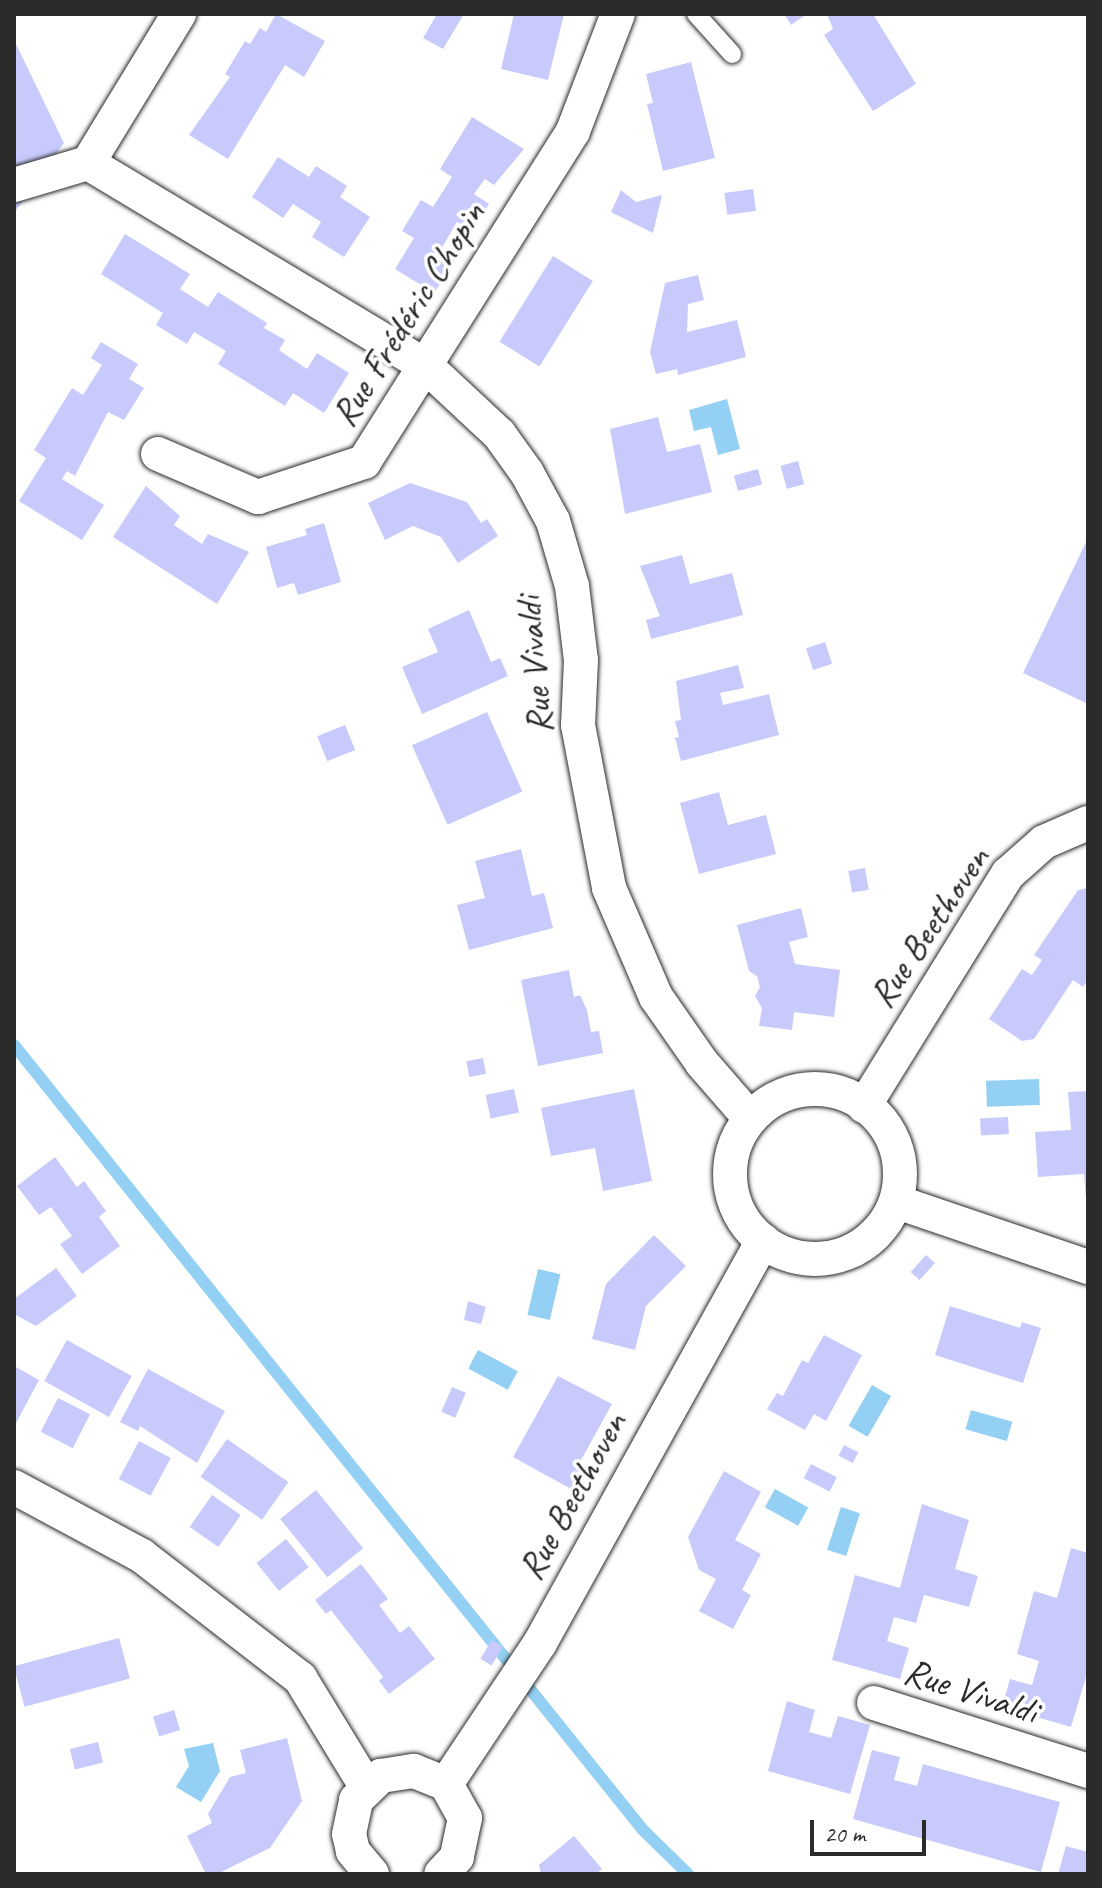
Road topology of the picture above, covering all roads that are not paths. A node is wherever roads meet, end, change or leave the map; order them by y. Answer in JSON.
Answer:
{"nodes":[{"id":1,"x":179,"y":14,"type":"edge"},
{"id":2,"x":618,"y":14,"type":"edge"},
{"id":3,"x":696,"y":14,"type":"edge"},
{"id":4,"x":732,"y":54,"type":"dead end"},
{"id":5,"x":88,"y":163,"type":"junction"},
{"id":6,"x":14,"y":185,"type":"edge"},
{"id":7,"x":426,"y":366,"type":"junction"},
{"id":8,"x":158,"y":454,"type":"dead end"},
{"id":9,"x":1088,"y":823,"type":"edge"},
{"id":10,"x":864,"y":1106,"type":"junction"},
{"id":11,"x":749,"y":1117,"type":"junction"},
{"id":12,"x":897,"y":1202,"type":"junction"},
{"id":13,"x":763,"y":1241,"type":"junction"},
{"id":14,"x":1088,"y":1267,"type":"edge"},
{"id":15,"x":14,"y":1487,"type":"edge"},
{"id":16,"x":874,"y":1703,"type":"dead end"},
{"id":17,"x":1088,"y":1771,"type":"edge"},
{"id":18,"x":446,"y":1784,"type":"junction"},
{"id":19,"x":366,"y":1786,"type":"junction"},
{"id":20,"x":362,"y":1871,"type":"edge"},
{"id":21,"x":444,"y":1873,"type":"edge"}],
"edges":[{"from":1,"to":5,"type":"street"},
{"from":2,"to":7,"type":"street","name":"Rue Frédéric Chopin"},
{"from":3,"to":4,"type":"lane"},
{"from":5,"to":6,"type":"street"},
{"from":5,"to":7,"type":"street","name":"Rue Vivaldi"},
{"from":7,"to":8,"type":"street","name":"Rue Frédéric Chopin"},
{"from":7,"to":11,"type":"street","name":"Rue Vivaldi"},
{"from":9,"to":10,"type":"street","name":"Rue Beethoven"},
{"from":10,"to":11,"type":"street"},
{"from":10,"to":12,"type":"street"},
{"from":11,"to":13,"type":"street"},
{"from":12,"to":13,"type":"street"},
{"from":12,"to":14,"type":"street"},
{"from":13,"to":18,"type":"street","name":"Rue Beethoven"},
{"from":15,"to":19,"type":"street"},
{"from":16,"to":17,"type":"street","name":"Rue Vivaldi"},
{"from":18,"to":19,"type":"street"},
{"from":18,"to":21,"type":"street"},
{"from":19,"to":20,"type":"street"}]}
